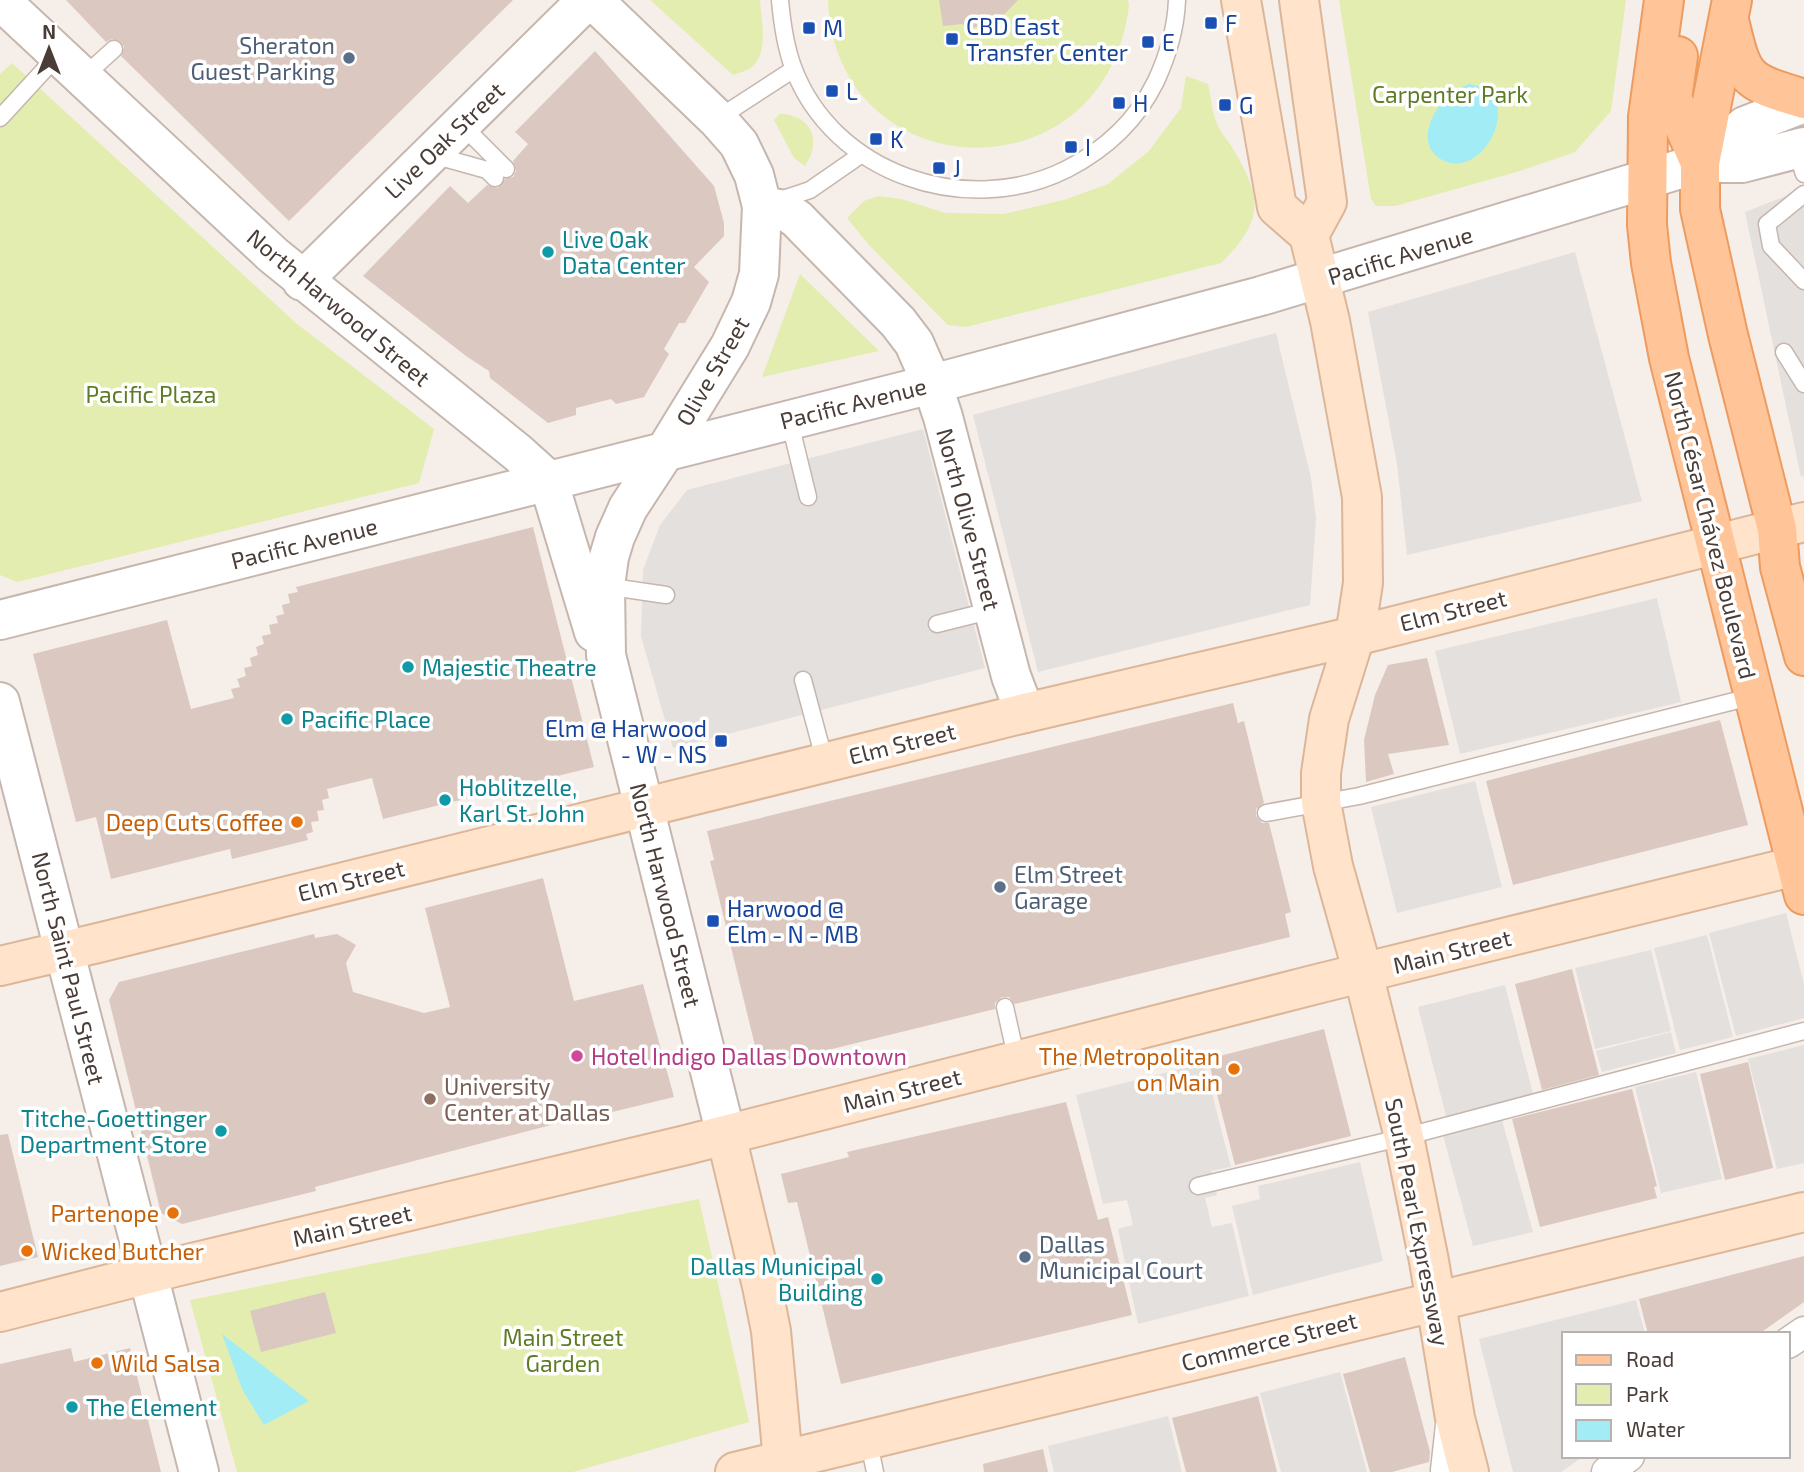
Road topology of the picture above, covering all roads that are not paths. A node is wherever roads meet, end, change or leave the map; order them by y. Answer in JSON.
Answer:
{"nodes":[{"id":1,"x":587,"y":0,"type":"edge"},
{"id":2,"x":593,"y":0,"type":"edge"},
{"id":3,"x":780,"y":0,"type":"edge"},
{"id":4,"x":1177,"y":0,"type":"edge"},
{"id":5,"x":1241,"y":0,"type":"edge"},
{"id":6,"x":1299,"y":0,"type":"edge"},
{"id":7,"x":1664,"y":0,"type":"edge"},
{"id":8,"x":1685,"y":0,"type":"edge"},
{"id":9,"x":2,"y":4,"type":"edge"},
{"id":10,"x":1730,"y":8,"type":"edge"},
{"id":11,"x":114,"y":49,"type":"dead end"},
{"id":12,"x":70,"y":67,"type":"junction"},
{"id":13,"x":794,"y":69,"type":"junction"},
{"id":14,"x":1804,"y":101,"type":"edge"},
{"id":15,"x":0,"y":118,"type":"edge"},
{"id":16,"x":717,"y":119,"type":"junction"},
{"id":17,"x":461,"y":124,"type":"junction"},
{"id":18,"x":430,"y":154,"type":"junction"},
{"id":19,"x":862,"y":154,"type":"junction"},
{"id":20,"x":1801,"y":157,"type":"edge"},
{"id":21,"x":1700,"y":163,"type":"junction"},
{"id":22,"x":1647,"y":180,"type":"junction"},
{"id":23,"x":1804,"y":194,"type":"edge"},
{"id":24,"x":762,"y":206,"type":"junction"},
{"id":25,"x":1309,"y":235,"type":"junction"},
{"id":26,"x":1320,"y":280,"type":"junction"},
{"id":27,"x":302,"y":281,"type":"junction"},
{"id":28,"x":1804,"y":281,"type":"edge"},
{"id":29,"x":1784,"y":352,"type":"dead end"},
{"id":30,"x":932,"y":384,"type":"junction"},
{"id":31,"x":1804,"y":384,"type":"edge"},
{"id":32,"x":789,"y":419,"type":"junction"},
{"id":33,"x":666,"y":450,"type":"junction"},
{"id":34,"x":548,"y":480,"type":"junction"},
{"id":35,"x":808,"y":497,"type":"dead end"},
{"id":36,"x":1791,"y":526,"type":"edge"},
{"id":37,"x":1716,"y":544,"type":"junction"},
{"id":38,"x":605,"y":586,"type":"junction"},
{"id":39,"x":666,"y":595,"type":"dead end"},
{"id":40,"x":993,"y":610,"type":"junction"},
{"id":41,"x":0,"y":620,"type":"edge"},
{"id":42,"x":937,"y":624,"type":"dead end"},
{"id":43,"x":1355,"y":636,"type":"junction"},
{"id":44,"x":606,"y":655,"type":"junction"},
{"id":45,"x":1804,"y":656,"type":"edge"},
{"id":46,"x":803,"y":680,"type":"dead end"},
{"id":47,"x":1754,"y":696,"type":"junction"},
{"id":48,"x":0,"y":702,"type":"edge"},
{"id":49,"x":1025,"y":713,"type":"junction"},
{"id":50,"x":825,"y":762,"type":"junction"},
{"id":51,"x":1321,"y":802,"type":"junction"},
{"id":52,"x":644,"y":807,"type":"junction"},
{"id":53,"x":1266,"y":813,"type":"dead end"},
{"id":54,"x":1802,"y":875,"type":"edge"},
{"id":55,"x":65,"y":950,"type":"junction"},
{"id":56,"x":0,"y":966,"type":"edge"},
{"id":57,"x":1363,"y":973,"type":"junction"},
{"id":58,"x":1005,"y":1007,"type":"dead end"},
{"id":59,"x":1804,"y":1031,"type":"edge"},
{"id":60,"x":1017,"y":1061,"type":"junction"},
{"id":61,"x":726,"y":1135,"type":"junction"},
{"id":62,"x":1404,"y":1137,"type":"junction"},
{"id":63,"x":1198,"y":1186,"type":"dead end"},
{"id":64,"x":1804,"y":1212,"type":"edge"},
{"id":65,"x":148,"y":1274,"type":"junction"},
{"id":66,"x":1436,"y":1301,"type":"junction"},
{"id":67,"x":0,"y":1312,"type":"edge"},
{"id":68,"x":871,"y":1455,"type":"edge"},
{"id":69,"x":1626,"y":1458,"type":"edge"},
{"id":70,"x":784,"y":1466,"type":"edge"},
{"id":71,"x":1468,"y":1467,"type":"edge"},
{"id":72,"x":199,"y":1472,"type":"edge"},
{"id":73,"x":735,"y":1472,"type":"edge"},
{"id":74,"x":1607,"y":1472,"type":"edge"}],
"edges":[{"from":1,"to":17,"type":"street","name":"Live Oak Street"},
{"from":2,"to":16,"type":"street"},
{"from":3,"to":13,"type":"lane"},
{"from":4,"to":19,"type":"lane"},
{"from":5,"to":25,"type":"main road"},
{"from":6,"to":25,"type":"main road"},
{"from":7,"to":22,"type":"main road","name":"North César Chávez Boulevard"},
{"from":8,"to":21,"type":"main road"},
{"from":9,"to":12,"type":"street","name":"North Harwood Street"},
{"from":10,"to":14,"type":"main road"},
{"from":10,"to":21,"type":"main road"},
{"from":11,"to":12,"type":"lane"},
{"from":12,"to":15,"type":"lane"},
{"from":12,"to":27,"type":"street","name":"North Harwood Street"},
{"from":13,"to":16,"type":"lane"},
{"from":13,"to":19,"type":"lane"},
{"from":14,"to":21,"type":"street","name":"Pacific Avenue"},
{"from":16,"to":24,"type":"street"},
{"from":17,"to":18,"type":"street","name":"Live Oak Street"},
{"from":17,"to":18,"type":"lane"},
{"from":18,"to":27,"type":"street","name":"Live Oak Street"},
{"from":19,"to":24,"type":"lane"},
{"from":20,"to":21,"type":"street","name":"Pacific Avenue"},
{"from":21,"to":22,"type":"street","name":"Pacific Avenue"},
{"from":21,"to":36,"type":"main road"},
{"from":22,"to":26,"type":"street","name":"Pacific Avenue"},
{"from":22,"to":37,"type":"main road","name":"North César Chávez Boulevard"},
{"from":23,"to":28,"type":"lane"},
{"from":24,"to":30,"type":"street","name":"North Olive Street"},
{"from":24,"to":33,"type":"street","name":"Olive Street"},
{"from":25,"to":26,"type":"main road","name":"South Pearl Expressway"},
{"from":26,"to":30,"type":"street","name":"Pacific Avenue"},
{"from":26,"to":43,"type":"main road","name":"South Pearl Expressway"},
{"from":27,"to":34,"type":"street","name":"North Harwood Street"},
{"from":29,"to":31,"type":"lane"},
{"from":30,"to":32,"type":"street","name":"Pacific Avenue"},
{"from":30,"to":40,"type":"street","name":"North Olive Street"},
{"from":32,"to":33,"type":"street","name":"Pacific Avenue"},
{"from":32,"to":35,"type":"lane"},
{"from":33,"to":34,"type":"street","name":"Pacific Avenue"},
{"from":33,"to":38,"type":"street","name":"North Harwood Street"},
{"from":34,"to":41,"type":"street","name":"Pacific Avenue"},
{"from":34,"to":44,"type":"street","name":"North Harwood Street"},
{"from":36,"to":37,"type":"main road","name":"Elm Street"},
{"from":36,"to":45,"type":"main road"},
{"from":37,"to":43,"type":"main road","name":"Elm Street"},
{"from":37,"to":47,"type":"main road","name":"North César Chávez Boulevard"},
{"from":38,"to":39,"type":"lane"},
{"from":38,"to":44,"type":"street","name":"North Harwood Street"},
{"from":40,"to":42,"type":"lane"},
{"from":40,"to":49,"type":"street","name":"North Olive Street"},
{"from":43,"to":49,"type":"main road","name":"Elm Street"},
{"from":43,"to":51,"type":"main road","name":"South Pearl Expressway"},
{"from":44,"to":52,"type":"street","name":"North Harwood Street"},
{"from":46,"to":50,"type":"lane"},
{"from":47,"to":51,"type":"lane"},
{"from":47,"to":54,"type":"main road","name":"North César Chávez Boulevard"},
{"from":48,"to":55,"type":"street","name":"North Saint Paul Street"},
{"from":49,"to":50,"type":"main road","name":"Elm Street"},
{"from":50,"to":52,"type":"main road","name":"Elm Street"},
{"from":51,"to":53,"type":"lane"},
{"from":51,"to":57,"type":"main road","name":"South Pearl Expressway"},
{"from":52,"to":55,"type":"main road","name":"Elm Street"},
{"from":52,"to":61,"type":"street","name":"North Harwood Street"},
{"from":54,"to":57,"type":"main road","name":"Main Street"},
{"from":55,"to":56,"type":"main road","name":"Elm Street"},
{"from":55,"to":65,"type":"street","name":"North Saint Paul Street"},
{"from":57,"to":60,"type":"main road","name":"Main Street"},
{"from":57,"to":62,"type":"main road","name":"South Pearl Expressway"},
{"from":58,"to":60,"type":"lane"},
{"from":59,"to":62,"type":"lane"},
{"from":60,"to":61,"type":"main road","name":"Main Street"},
{"from":61,"to":65,"type":"main road","name":"Main Street"},
{"from":61,"to":70,"type":"main road"},
{"from":62,"to":63,"type":"lane"},
{"from":62,"to":66,"type":"main road","name":"South Pearl Expressway"},
{"from":64,"to":66,"type":"main road","name":"Commerce Street"},
{"from":65,"to":67,"type":"main road","name":"Main Street"},
{"from":65,"to":72,"type":"street","name":"North Saint Paul Street"},
{"from":66,"to":68,"type":"main road","name":"Commerce Street"},
{"from":66,"to":71,"type":"main road","name":"South Pearl Expressway"},
{"from":68,"to":70,"type":"main road","name":"Commerce Street"},
{"from":69,"to":74,"type":"street"},
{"from":70,"to":73,"type":"main road","name":"Commerce Street"}]}
